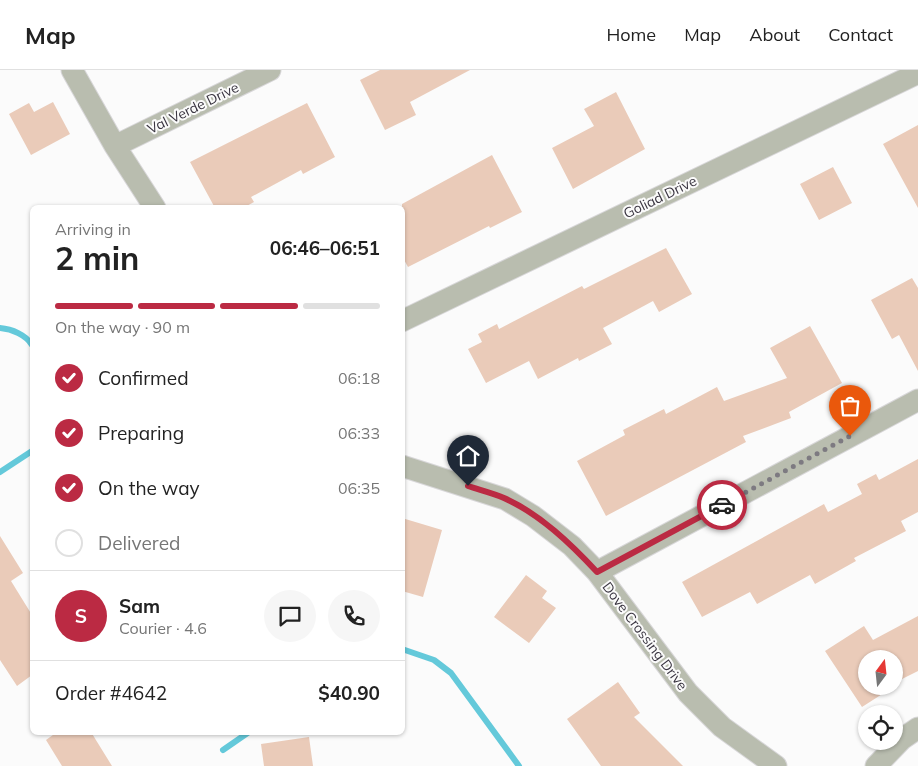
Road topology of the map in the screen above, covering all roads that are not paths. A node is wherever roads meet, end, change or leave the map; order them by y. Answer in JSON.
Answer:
{"nodes":[{"id":1,"x":72,"y":70,"type":"edge"},
{"id":2,"x":270,"y":70,"type":"edge"},
{"id":3,"x":918,"y":73,"type":"edge"},
{"id":4,"x":115,"y":146,"type":"junction"},
{"id":5,"x":153,"y":205,"type":"edge"},
{"id":6,"x":405,"y":320,"type":"edge"},
{"id":7,"x":918,"y":400,"type":"edge"},
{"id":8,"x":405,"y":467,"type":"edge"},
{"id":9,"x":597,"y":572,"type":"junction"},
{"id":10,"x":918,"y":728,"type":"edge"},
{"id":11,"x":776,"y":766,"type":"edge"},
{"id":12,"x":876,"y":766,"type":"edge"}],
"edges":[{"from":1,"to":4,"type":"street"},
{"from":2,"to":4,"type":"street","name":"Val Verde Drive"},
{"from":3,"to":6,"type":"street","name":"Goliad Drive"},
{"from":4,"to":5,"type":"street"},
{"from":7,"to":9,"type":"street"},
{"from":8,"to":9,"type":"street","name":"Dove Crossing Drive"},
{"from":9,"to":11,"type":"street","name":"Dove Crossing Drive"},
{"from":10,"to":12,"type":"street"}]}
